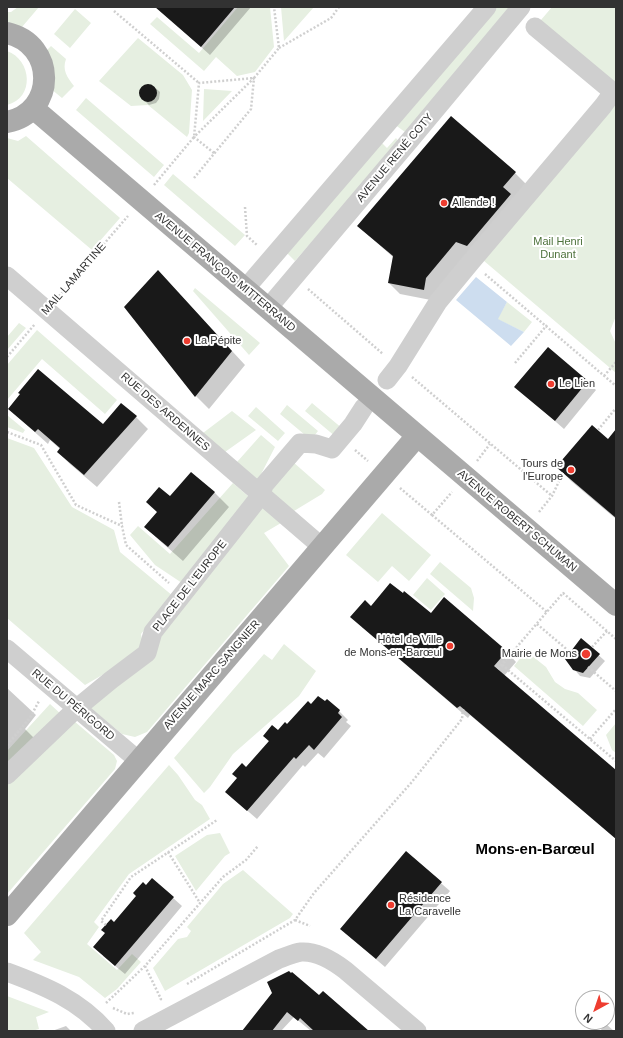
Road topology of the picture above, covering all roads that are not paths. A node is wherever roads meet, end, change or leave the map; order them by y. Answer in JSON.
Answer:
{"nodes":[{"id":1,"x":487,"y":7,"type":"edge"},
{"id":2,"x":521,"y":7,"type":"edge"},
{"id":3,"x":535,"y":27,"type":"dead end"},
{"id":4,"x":7,"y":33,"type":"edge"},
{"id":5,"x":614,"y":92,"type":"edge"},
{"id":6,"x":33,"y":108,"type":"junction"},
{"id":7,"x":7,"y":122,"type":"edge"},
{"id":8,"x":7,"y":276,"type":"edge"},
{"id":9,"x":245,"y":289,"type":"junction"},
{"id":10,"x":268,"y":308,"type":"junction"},
{"id":11,"x":392,"y":373,"type":"road end"},
{"id":12,"x":364,"y":407,"type":"dead end"},
{"id":13,"x":418,"y":436,"type":"junction"},
{"id":14,"x":261,"y":494,"type":"junction"},
{"id":15,"x":322,"y":547,"type":"junction"},
{"id":16,"x":616,"y":606,"type":"edge"},
{"id":17,"x":7,"y":649,"type":"edge"},
{"id":18,"x":77,"y":708,"type":"junction"},
{"id":19,"x":139,"y":761,"type":"junction"},
{"id":20,"x":7,"y":775,"type":"edge"},
{"id":21,"x":7,"y":915,"type":"edge"},
{"id":22,"x":7,"y":972,"type":"edge"},
{"id":23,"x":106,"y":1031,"type":"edge"},
{"id":24,"x":143,"y":1031,"type":"edge"},
{"id":25,"x":417,"y":1031,"type":"edge"}],
"edges":[{"from":1,"to":9,"type":"street"},
{"from":2,"to":10,"type":"street","name":"AVENUE RENÉ COTY"},
{"from":3,"to":5,"type":"street"},
{"from":4,"to":6,"type":"main road"},
{"from":5,"to":11,"type":"street"},
{"from":6,"to":7,"type":"main road"},
{"from":6,"to":9,"type":"main road","name":"AVENUE FRANÇOIS MITTERRAND"},
{"from":8,"to":14,"type":"street","name":"RUE DES ARDENNES"},
{"from":9,"to":10,"type":"main road","name":"AVENUE FRANÇOIS MITTERRAND"},
{"from":10,"to":13,"type":"main road","name":"AVENUE FRANÇOIS MITTERRAND"},
{"from":12,"to":14,"type":"street","name":"PLACE DE L'EUROPE"},
{"from":13,"to":15,"type":"main road","name":"AVENUE MARC SANGNIER"},
{"from":13,"to":16,"type":"main road","name":"AVENUE ROBERT SCHUMAN"},
{"from":14,"to":15,"type":"street","name":"RUE DES ARDENNES"},
{"from":14,"to":18,"type":"street","name":"PLACE DE L'EUROPE"},
{"from":15,"to":19,"type":"main road","name":"AVENUE MARC SANGNIER"},
{"from":17,"to":18,"type":"street","name":"RUE DU PÉRIGORD"},
{"from":18,"to":19,"type":"street","name":"RUE DU PÉRIGORD"},
{"from":18,"to":20,"type":"street","name":"PLACE DE L'EUROPE"},
{"from":19,"to":21,"type":"main road","name":"AVENUE MARC SANGNIER"},
{"from":22,"to":23,"type":"street"},
{"from":24,"to":25,"type":"street"}]}
